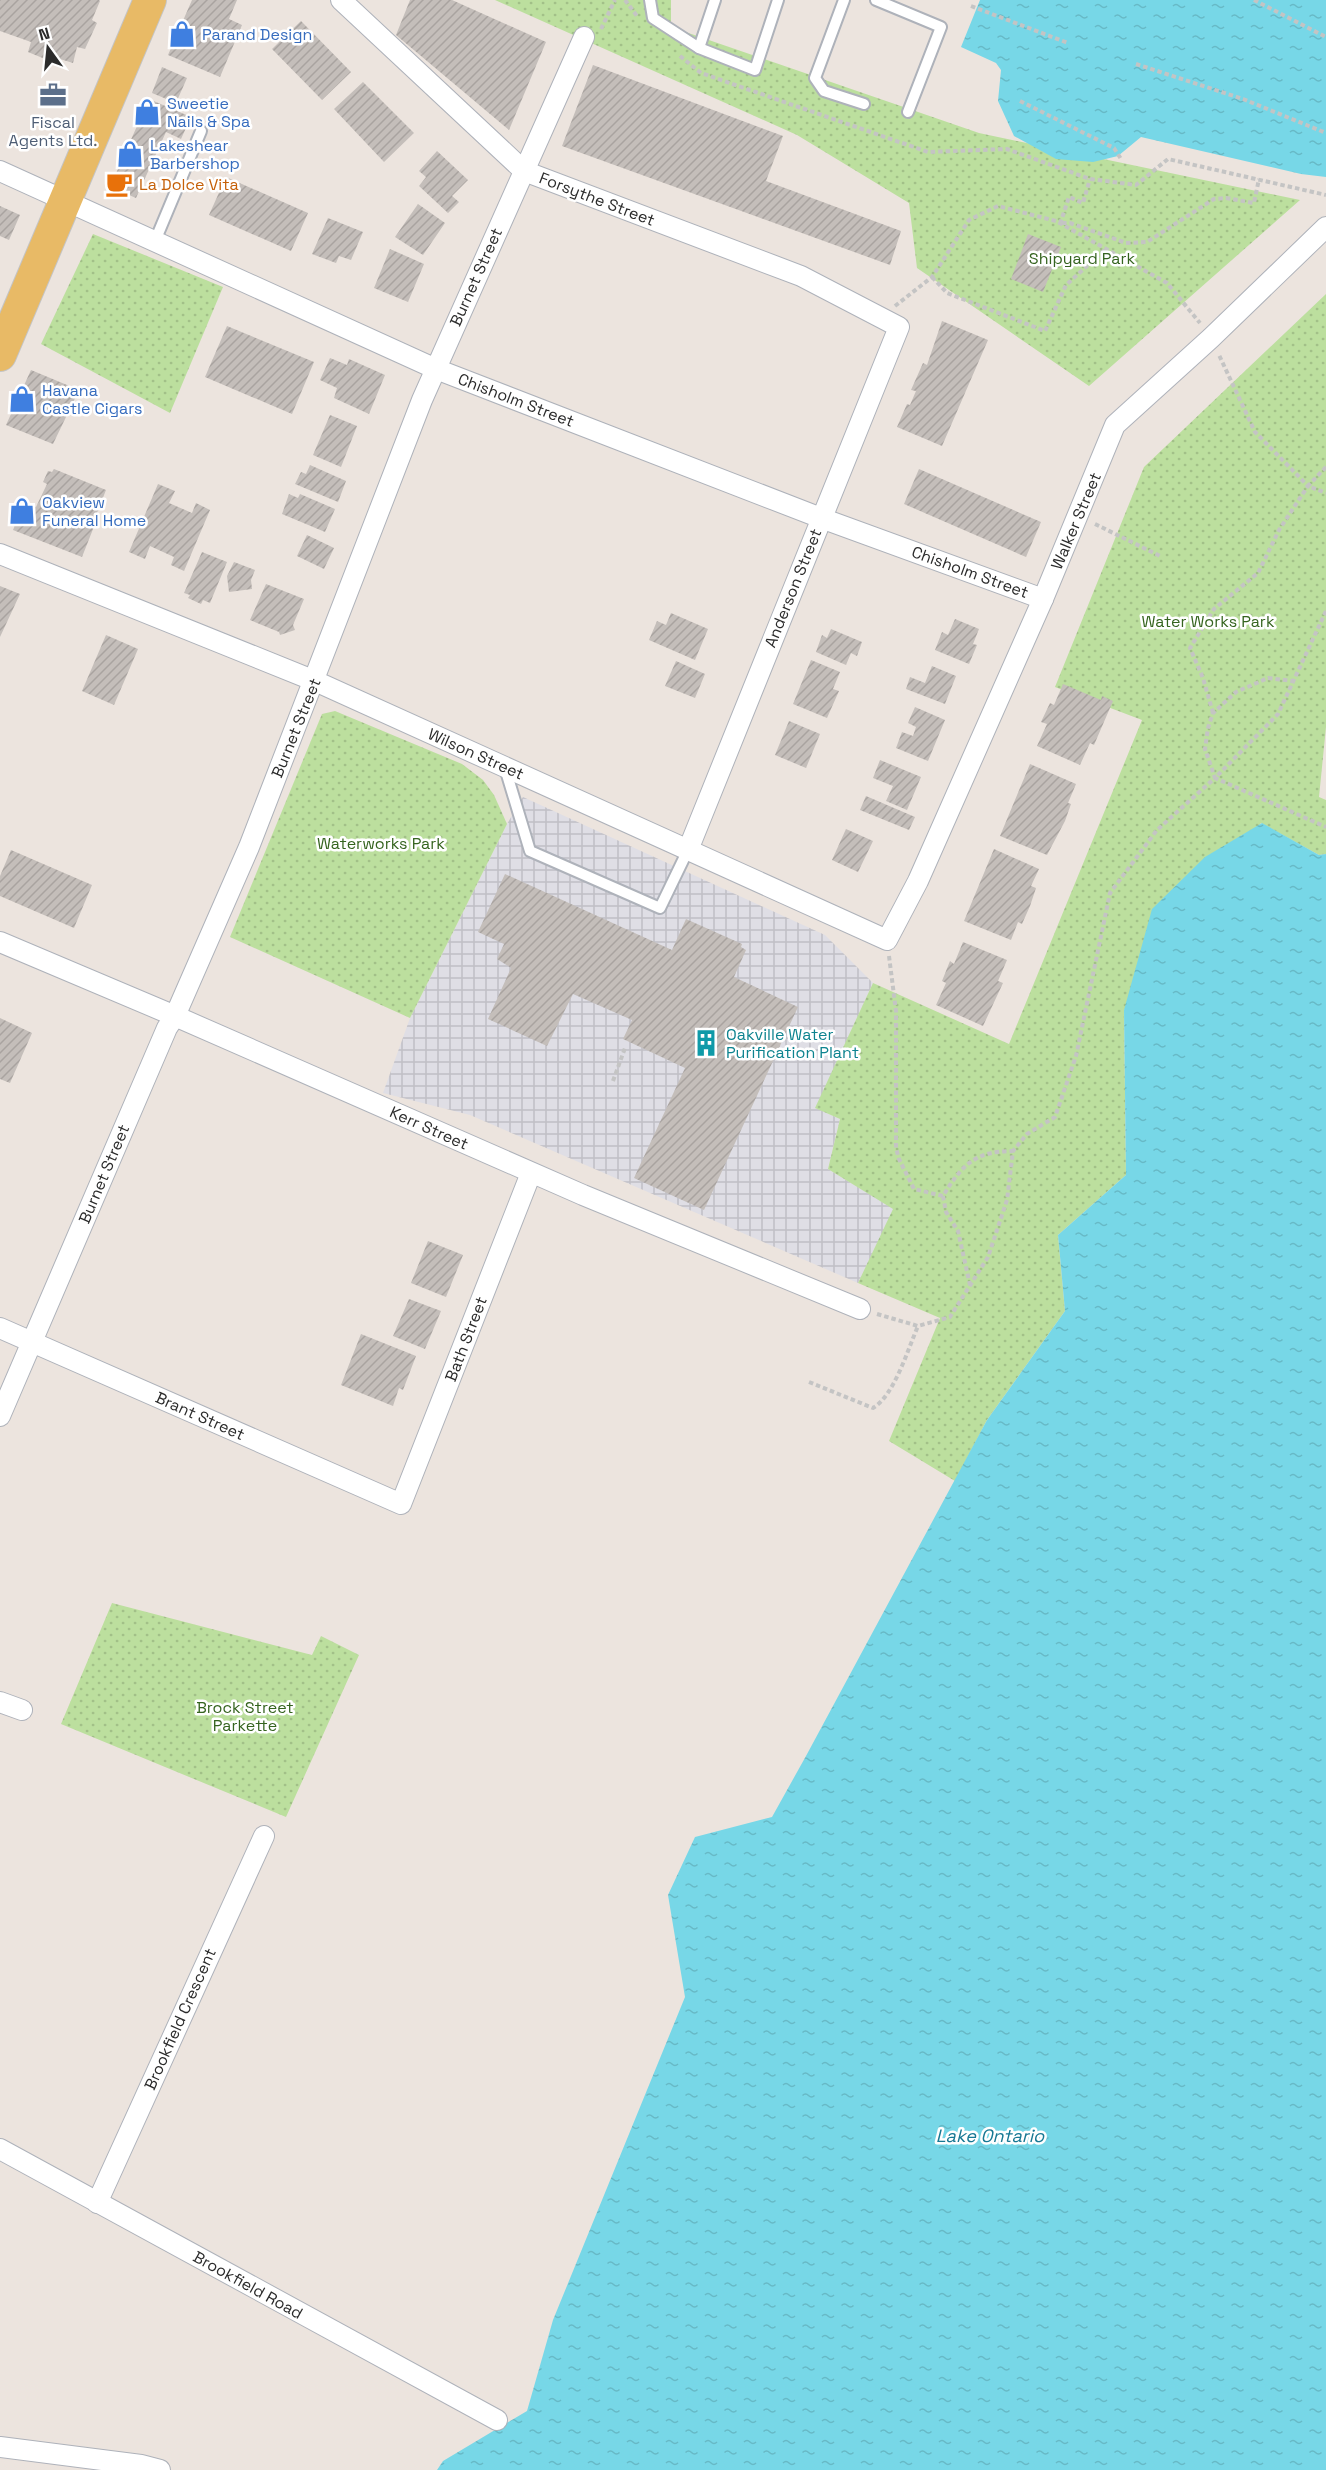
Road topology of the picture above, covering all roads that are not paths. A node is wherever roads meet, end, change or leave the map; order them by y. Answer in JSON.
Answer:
{"nodes":[{"id":1,"x":150,"y":0,"type":"edge"},
{"id":2,"x":650,"y":0,"type":"edge"},
{"id":3,"x":715,"y":0,"type":"edge"},
{"id":4,"x":778,"y":0,"type":"edge"},
{"id":5,"x":844,"y":0,"type":"edge"},
{"id":6,"x":876,"y":0,"type":"edge"},
{"id":7,"x":346,"y":3,"type":"edge"},
{"id":8,"x":584,"y":37,"type":"dead end"},
{"id":9,"x":699,"y":48,"type":"junction"},
{"id":10,"x":864,"y":104,"type":"dead end"},
{"id":11,"x":908,"y":112,"type":"dead end"},
{"id":12,"x":201,"y":131,"type":"dead end"},
{"id":13,"x":0,"y":171,"type":"edge"},
{"id":14,"x":524,"y":171,"type":"junction"},
{"id":15,"x":67,"y":201,"type":"junction"},
{"id":16,"x":1326,"y":227,"type":"edge"},
{"id":17,"x":155,"y":241,"type":"junction"},
{"id":18,"x":899,"y":327,"type":"joint"},
{"id":19,"x":0,"y":355,"type":"edge"},
{"id":20,"x":436,"y":369,"type":"junction"},
{"id":21,"x":821,"y":518,"type":"junction"},
{"id":22,"x":0,"y":554,"type":"edge"},
{"id":23,"x":1043,"y":599,"type":"junction"},
{"id":24,"x":315,"y":681,"type":"junction"},
{"id":25,"x":505,"y":767,"type":"junction"},
{"id":26,"x":688,"y":850,"type":"junction"},
{"id":27,"x":887,"y":940,"type":"joint"},
{"id":28,"x":0,"y":942,"type":"edge"},
{"id":29,"x":175,"y":1016,"type":"junction"},
{"id":30,"x":531,"y":1173,"type":"junction"},
{"id":31,"x":860,"y":1309,"type":"road end"},
{"id":32,"x":0,"y":1328,"type":"edge"},
{"id":33,"x":32,"y":1342,"type":"junction"},
{"id":34,"x":0,"y":1416,"type":"edge"},
{"id":35,"x":401,"y":1504,"type":"joint"},
{"id":36,"x":0,"y":1702,"type":"edge"},
{"id":37,"x":22,"y":1710,"type":"dead end"},
{"id":38,"x":264,"y":1836,"type":"dead end"},
{"id":39,"x":0,"y":2149,"type":"edge"},
{"id":40,"x":97,"y":2203,"type":"junction"},
{"id":41,"x":497,"y":2420,"type":"dead end"},
{"id":42,"x":0,"y":2447,"type":"edge"},
{"id":43,"x":160,"y":2470,"type":"edge"}],
"edges":[{"from":1,"to":15,"type":"main road"},
{"from":2,"to":9,"type":"lane"},
{"from":3,"to":9,"type":"lane"},
{"from":4,"to":9,"type":"lane"},
{"from":5,"to":10,"type":"lane"},
{"from":6,"to":11,"type":"lane"},
{"from":7,"to":14,"type":"street","name":"Forsythe Street"},
{"from":8,"to":14,"type":"street","name":"Burnet Street"},
{"from":12,"to":17,"type":"lane"},
{"from":13,"to":15,"type":"street","name":"Chisholm Street"},
{"from":14,"to":18,"type":"street","name":"Forsythe Street"},
{"from":14,"to":20,"type":"street","name":"Burnet Street"},
{"from":15,"to":17,"type":"street","name":"Chisholm Street"},
{"from":15,"to":19,"type":"main road"},
{"from":16,"to":23,"type":"street","name":"Walker Street"},
{"from":17,"to":20,"type":"street","name":"Chisholm Street"},
{"from":18,"to":21,"type":"street","name":"Anderson Street"},
{"from":20,"to":21,"type":"street","name":"Chisholm Street"},
{"from":20,"to":24,"type":"street","name":"Burnet Street"},
{"from":21,"to":23,"type":"street","name":"Chisholm Street"},
{"from":21,"to":26,"type":"street","name":"Anderson Street"},
{"from":22,"to":24,"type":"street","name":"Wilson Street"},
{"from":23,"to":27,"type":"street","name":"Walker Street"},
{"from":24,"to":25,"type":"street","name":"Wilson Street"},
{"from":24,"to":29,"type":"street","name":"Burnet Street"},
{"from":25,"to":26,"type":"street","name":"Wilson Street"},
{"from":25,"to":26,"type":"lane"},
{"from":26,"to":27,"type":"street","name":"Wilson Street"},
{"from":28,"to":29,"type":"street","name":"Kerr Street"},
{"from":29,"to":30,"type":"street","name":"Kerr Street"},
{"from":29,"to":33,"type":"street","name":"Burnet Street"},
{"from":30,"to":31,"type":"street","name":"Kerr Street"},
{"from":30,"to":35,"type":"street","name":"Bath Street"},
{"from":32,"to":33,"type":"street","name":"Brant Street"},
{"from":33,"to":34,"type":"street","name":"Burnet Street"},
{"from":33,"to":35,"type":"street","name":"Brant Street"},
{"from":36,"to":37,"type":"street"},
{"from":38,"to":40,"type":"street","name":"Brookfield Crescent"},
{"from":39,"to":40,"type":"street","name":"Brookfield Road"},
{"from":40,"to":41,"type":"street","name":"Brookfield Road"},
{"from":42,"to":43,"type":"street"}]}
